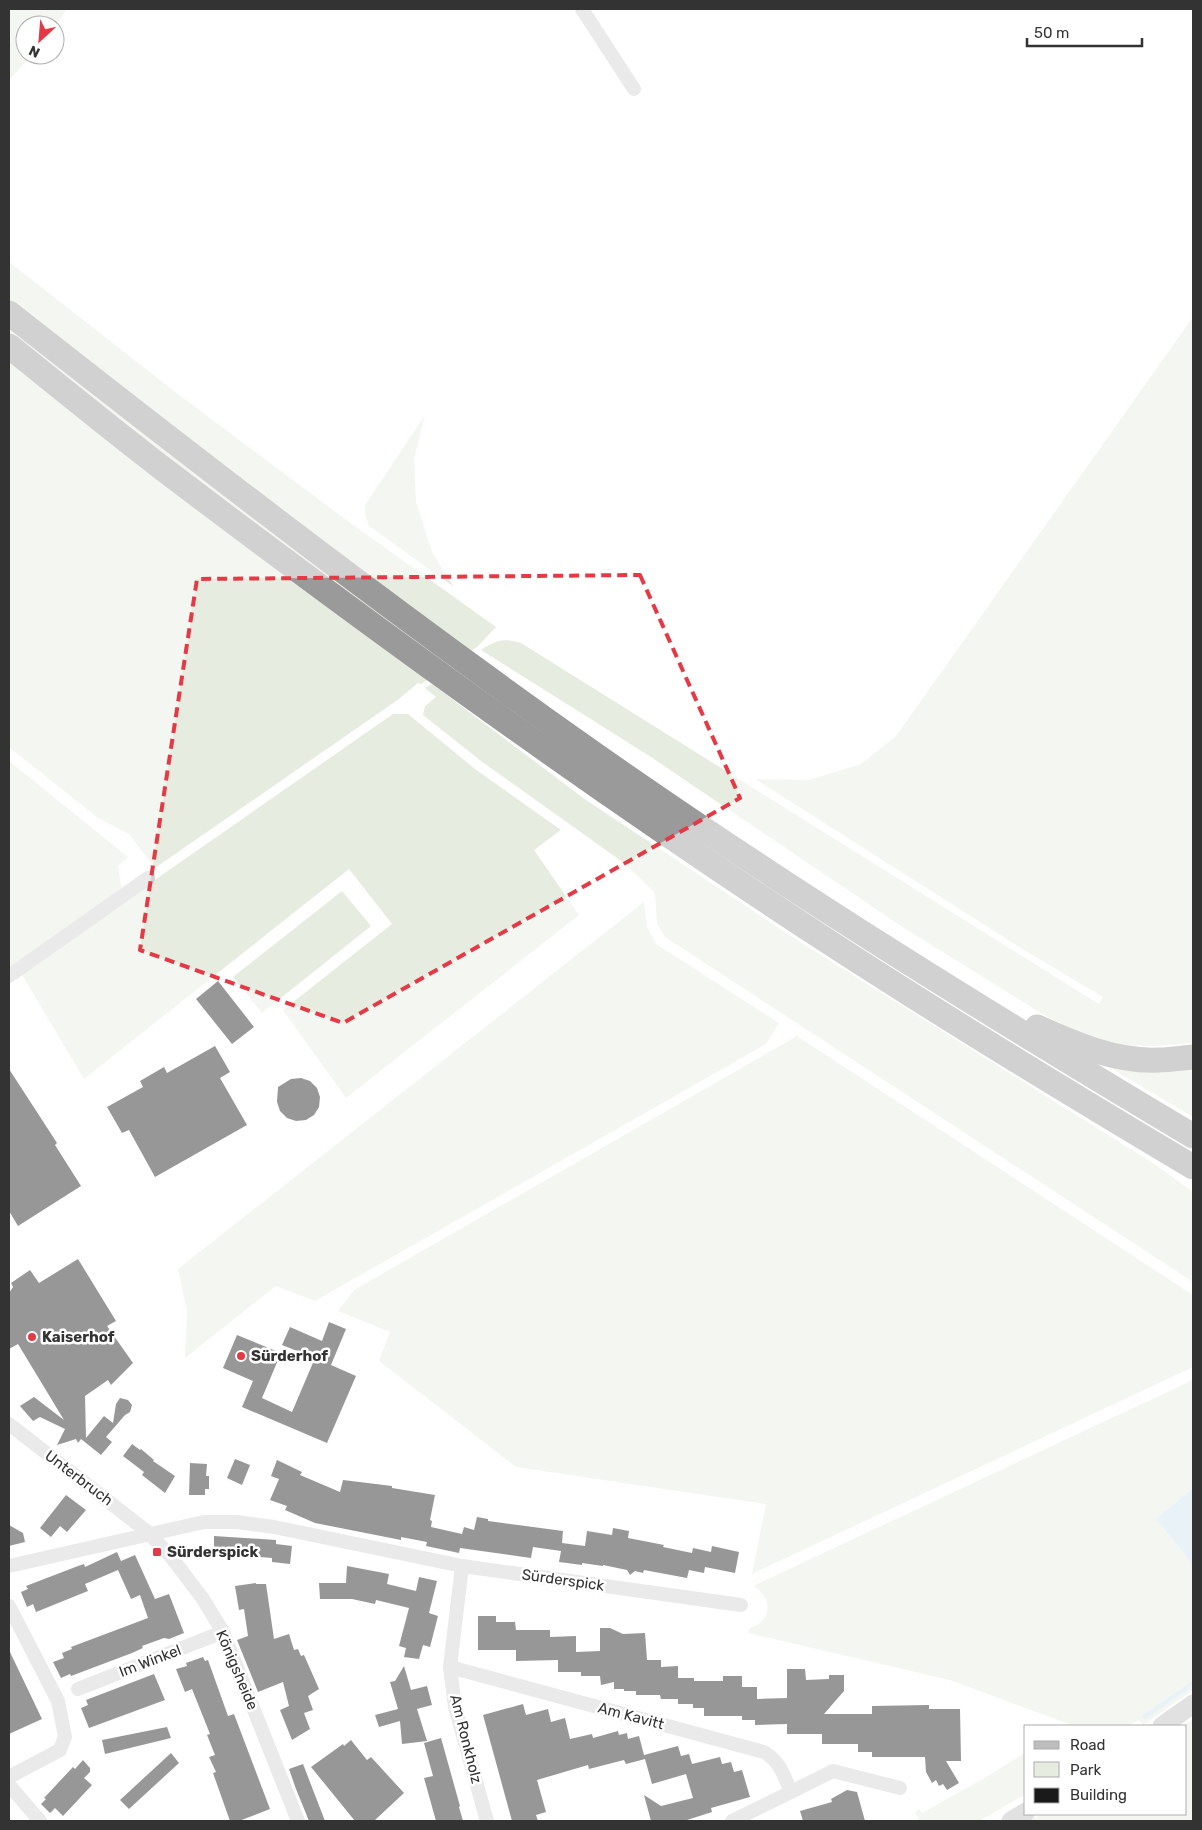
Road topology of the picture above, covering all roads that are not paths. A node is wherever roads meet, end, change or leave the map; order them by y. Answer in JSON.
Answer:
{"nodes":[{"id":1,"x":582,"y":9,"type":"edge"},
{"id":2,"x":634,"y":89,"type":"dead end"},
{"id":3,"x":9,"y":313,"type":"edge"},
{"id":4,"x":9,"y":346,"type":"edge"},
{"id":5,"x":148,"y":878,"type":"dead end"},
{"id":6,"x":9,"y":976,"type":"edge"},
{"id":7,"x":986,"y":1011,"type":"junction"},
{"id":8,"x":1193,"y":1057,"type":"edge"},
{"id":9,"x":1193,"y":1136,"type":"edge"},
{"id":10,"x":1193,"y":1167,"type":"edge"},
{"id":11,"x":9,"y":1424,"type":"edge"},
{"id":12,"x":149,"y":1533,"type":"junction"},
{"id":13,"x":9,"y":1566,"type":"edge"},
{"id":14,"x":462,"y":1566,"type":"junction"},
{"id":15,"x":742,"y":1605,"type":"dead end"},
{"id":16,"x":9,"y":1606,"type":"edge"},
{"id":17,"x":223,"y":1632,"type":"junction"},
{"id":18,"x":450,"y":1667,"type":"junction"},
{"id":19,"x":78,"y":1689,"type":"dead end"},
{"id":20,"x":1193,"y":1704,"type":"edge"},
{"id":21,"x":1163,"y":1725,"type":"edge"},
{"id":22,"x":9,"y":1777,"type":"edge"},
{"id":23,"x":9,"y":1785,"type":"edge"},
{"id":24,"x":900,"y":1788,"type":"dead end"},
{"id":25,"x":791,"y":1792,"type":"junction"},
{"id":26,"x":1024,"y":1813,"type":"edge"},
{"id":27,"x":40,"y":1821,"type":"edge"},
{"id":28,"x":298,"y":1821,"type":"edge"},
{"id":29,"x":487,"y":1821,"type":"edge"},
{"id":30,"x":732,"y":1821,"type":"edge"},
{"id":31,"x":1011,"y":1821,"type":"edge"}],
"edges":[{"from":1,"to":2,"type":"street"},
{"from":3,"to":7,"type":"highway"},
{"from":4,"to":10,"type":"highway"},
{"from":5,"to":6,"type":"street"},
{"from":7,"to":8,"type":"highway"},
{"from":7,"to":9,"type":"highway"},
{"from":11,"to":12,"type":"street","name":"Unterbruch"},
{"from":12,"to":13,"type":"street","name":"Sürderspick"},
{"from":12,"to":14,"type":"street","name":"Sürderspick"},
{"from":12,"to":17,"type":"street","name":"Königsheide"},
{"from":14,"to":15,"type":"street","name":"Sürderspick"},
{"from":14,"to":18,"type":"street","name":"Am Ronkholz"},
{"from":16,"to":22,"type":"street"},
{"from":17,"to":19,"type":"street","name":"Im Winkel"},
{"from":17,"to":28,"type":"street","name":"Königsheide"},
{"from":18,"to":25,"type":"street","name":"Am Kavitt"},
{"from":18,"to":29,"type":"street","name":"Am Ronkholz"},
{"from":20,"to":21,"type":"main road"},
{"from":23,"to":27,"type":"street"},
{"from":24,"to":25,"type":"street"},
{"from":25,"to":30,"type":"street"},
{"from":26,"to":31,"type":"main road"}]}
